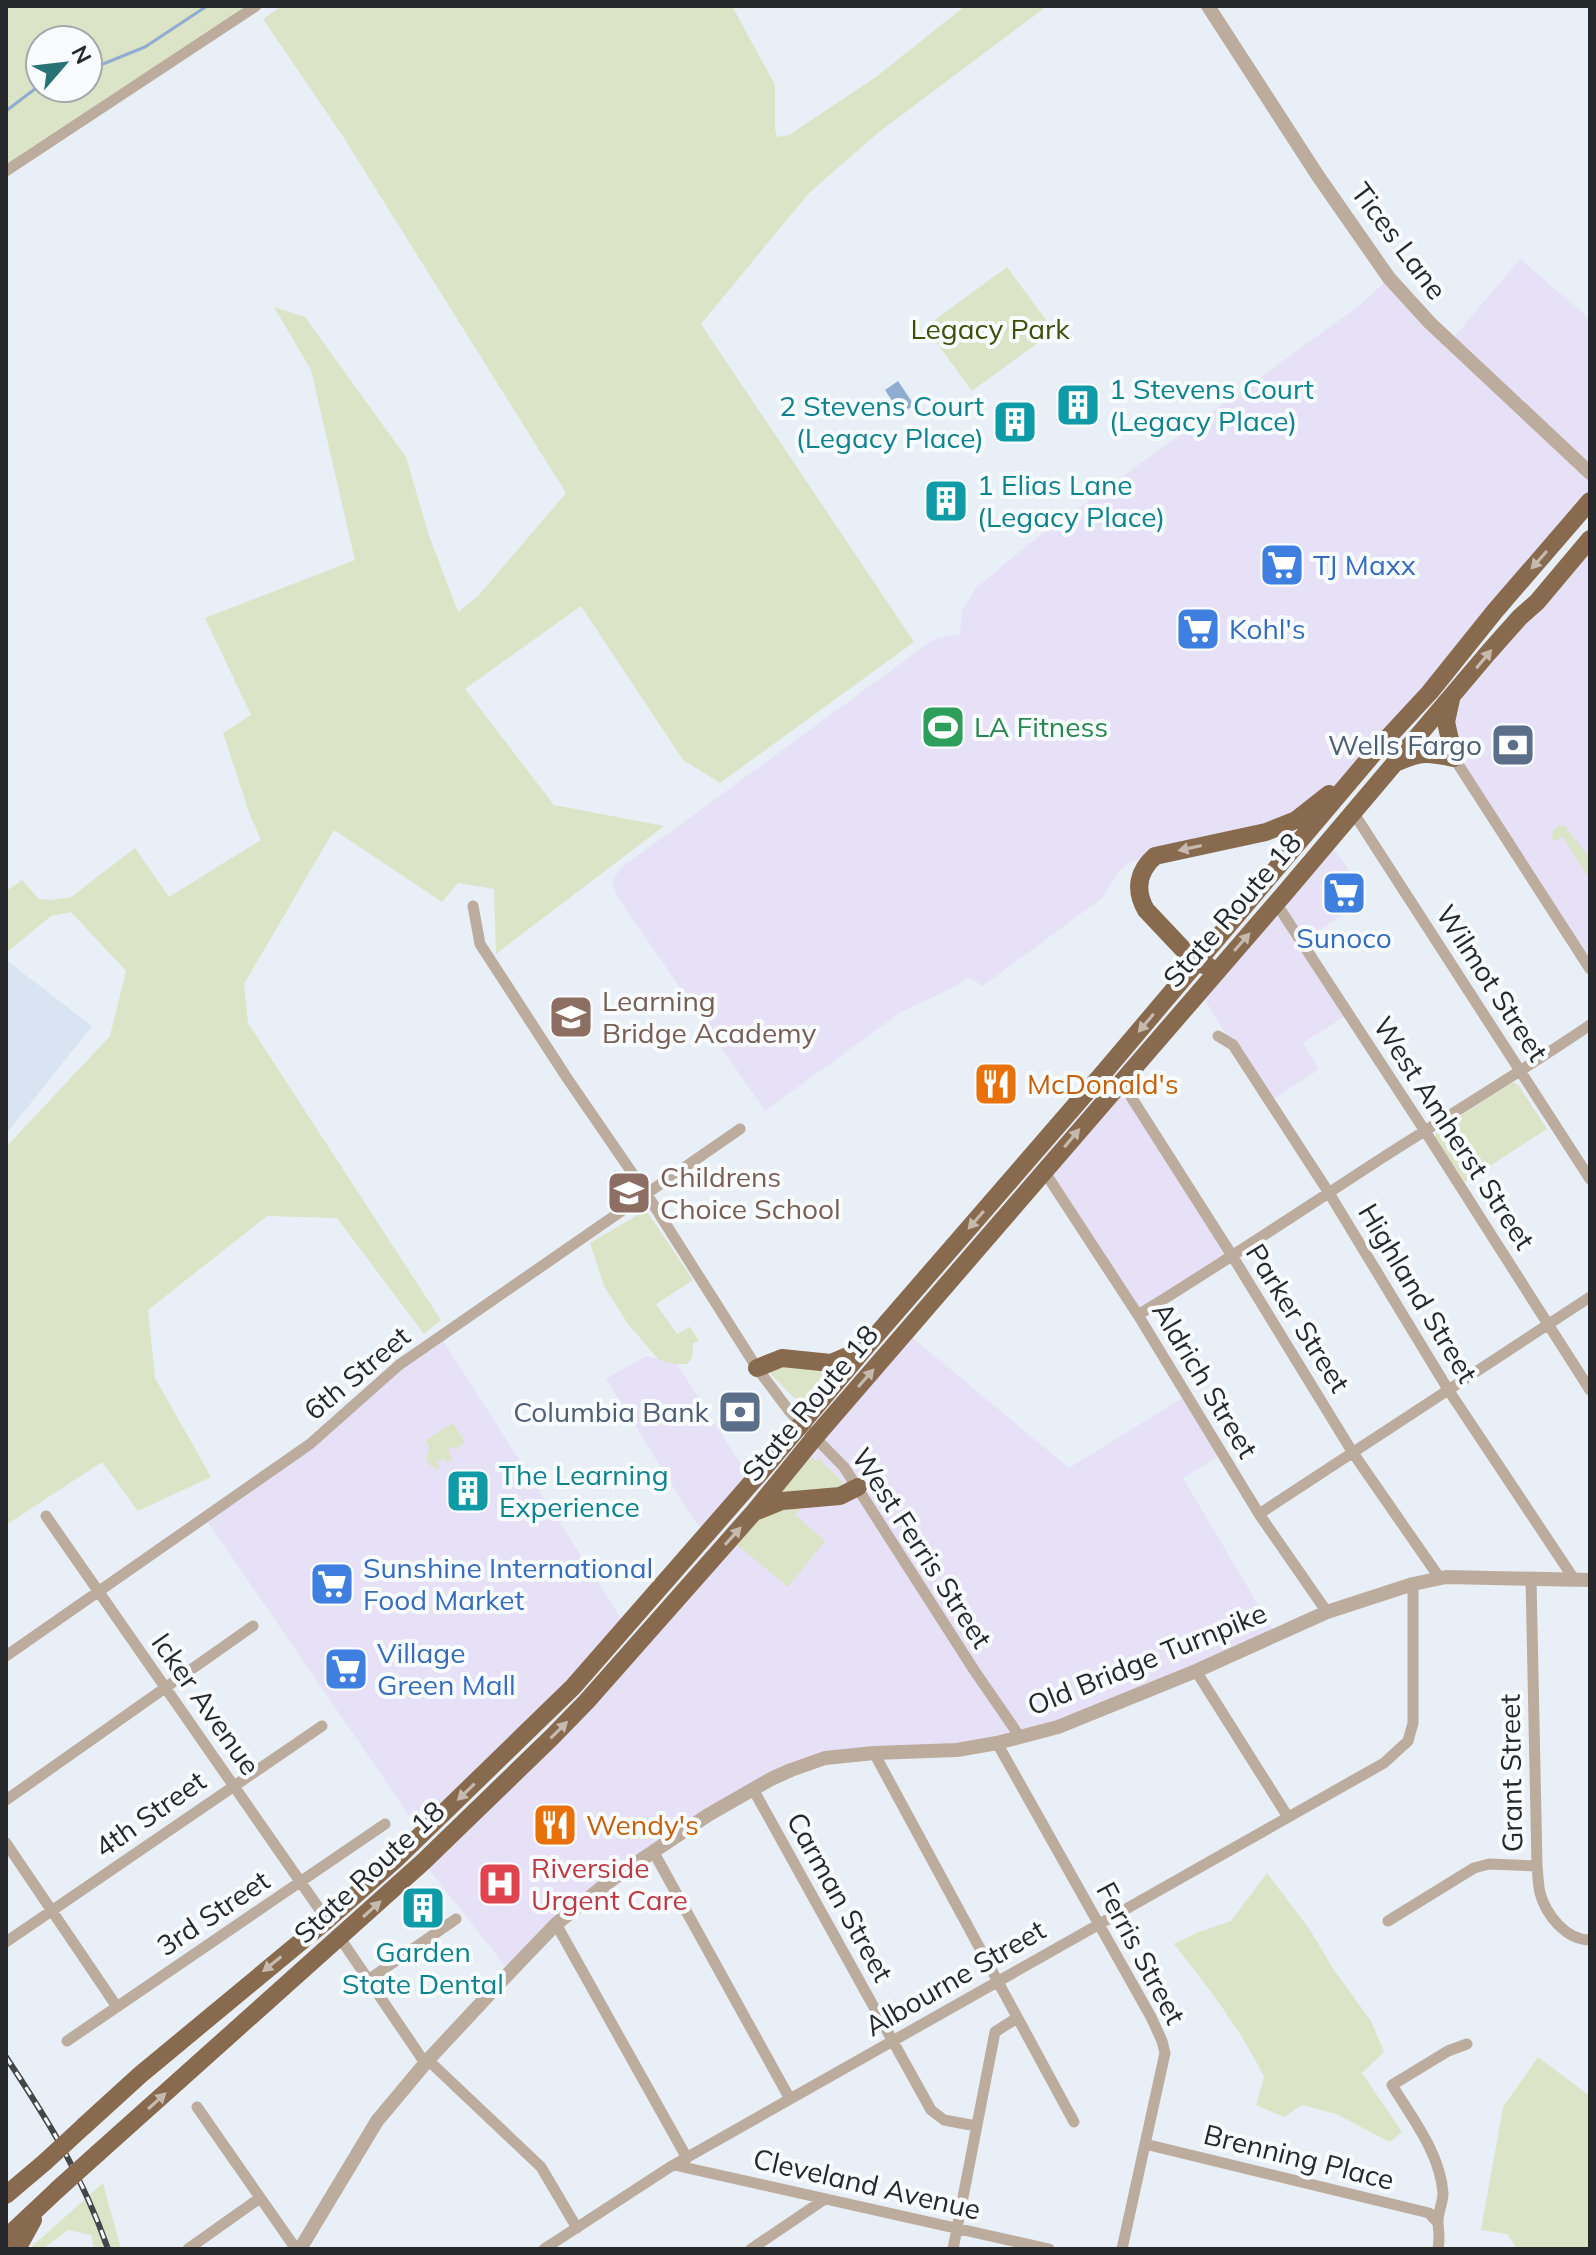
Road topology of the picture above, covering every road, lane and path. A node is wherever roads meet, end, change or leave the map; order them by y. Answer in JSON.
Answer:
{"nodes":[{"id":1,"x":256,"y":6,"type":"edge"},
{"id":2,"x":1208,"y":6,"type":"edge"},
{"id":3,"x":6,"y":171,"type":"edge"},
{"id":4,"x":1590,"y":473,"type":"edge"},
{"id":5,"x":1590,"y":501,"type":"edge"},
{"id":6,"x":1590,"y":539,"type":"edge"},
{"id":7,"x":1452,"y":697,"type":"junction"},
{"id":8,"x":1454,"y":758,"type":"junction"},
{"id":9,"x":1396,"y":763,"type":"junction"},
{"id":10,"x":1357,"y":773,"type":"junction"},
{"id":11,"x":1353,"y":812,"type":"junction"},
{"id":12,"x":1276,"y":903,"type":"junction"},
{"id":13,"x":473,"y":906,"type":"dead end"},
{"id":14,"x":1196,"y":963,"type":"junction"},
{"id":15,"x":1219,"y":968,"type":"junction"},
{"id":16,"x":1590,"y":969,"type":"edge"},
{"id":17,"x":1590,"y":1025,"type":"edge"},
{"id":18,"x":1218,"y":1036,"type":"dead end"},
{"id":19,"x":1521,"y":1072,"type":"junction"},
{"id":20,"x":1121,"y":1081,"type":"junction"},
{"id":21,"x":740,"y":1129,"type":"dead end"},
{"id":22,"x":1425,"y":1131,"type":"junction"},
{"id":23,"x":1044,"y":1171,"type":"junction"},
{"id":24,"x":1590,"y":1179,"type":"edge"},
{"id":25,"x":646,"y":1193,"type":"junction"},
{"id":26,"x":1329,"y":1193,"type":"junction"},
{"id":27,"x":1233,"y":1257,"type":"junction"},
{"id":28,"x":1590,"y":1297,"type":"edge"},
{"id":29,"x":1138,"y":1315,"type":"junction"},
{"id":30,"x":1547,"y":1324,"type":"junction"},
{"id":31,"x":865,"y":1348,"type":"junction"},
{"id":32,"x":757,"y":1368,"type":"junction"},
{"id":33,"x":1590,"y":1390,"type":"edge"},
{"id":34,"x":1449,"y":1391,"type":"junction"},
{"id":35,"x":809,"y":1430,"type":"junction"},
{"id":36,"x":1353,"y":1453,"type":"junction"},
{"id":37,"x":858,"y":1487,"type":"junction"},
{"id":38,"x":754,"y":1512,"type":"junction"},
{"id":39,"x":1259,"y":1514,"type":"junction"},
{"id":40,"x":46,"y":1516,"type":"dead end"},
{"id":41,"x":1439,"y":1577,"type":"junction"},
{"id":42,"x":1531,"y":1578,"type":"junction"},
{"id":43,"x":1574,"y":1579,"type":"junction"},
{"id":44,"x":1590,"y":1580,"type":"edge"},
{"id":45,"x":1413,"y":1584,"type":"junction"},
{"id":46,"x":99,"y":1591,"type":"junction"},
{"id":47,"x":1327,"y":1612,"type":"junction"},
{"id":48,"x":253,"y":1626,"type":"dead end"},
{"id":49,"x":6,"y":1656,"type":"edge"},
{"id":50,"x":1196,"y":1671,"type":"junction"},
{"id":51,"x":166,"y":1688,"type":"junction"},
{"id":52,"x":322,"y":1726,"type":"dead end"},
{"id":53,"x":1020,"y":1737,"type":"junction"},
{"id":54,"x":997,"y":1743,"type":"junction"},
{"id":55,"x":874,"y":1753,"type":"junction"},
{"id":56,"x":233,"y":1786,"type":"junction"},
{"id":57,"x":753,"y":1789,"type":"junction"},
{"id":58,"x":6,"y":1800,"type":"edge"},
{"id":59,"x":1288,"y":1817,"type":"junction"},
{"id":60,"x":385,"y":1824,"type":"dead end"},
{"id":61,"x":6,"y":1843,"type":"edge"},
{"id":62,"x":653,"y":1851,"type":"junction"},
{"id":63,"x":1537,"y":1866,"type":"junction"},
{"id":64,"x":301,"y":1883,"type":"junction"},
{"id":65,"x":52,"y":1911,"type":"junction"},
{"id":66,"x":456,"y":1919,"type":"dead end"},
{"id":67,"x":327,"y":1920,"type":"junction"},
{"id":68,"x":1388,"y":1921,"type":"dead end"},
{"id":69,"x":556,"y":1924,"type":"junction"},
{"id":70,"x":1099,"y":1924,"type":"junction"},
{"id":71,"x":340,"y":1938,"type":"junction"},
{"id":72,"x":1590,"y":1940,"type":"edge"},
{"id":73,"x":6,"y":1942,"type":"edge"},
{"id":74,"x":368,"y":1980,"type":"junction"},
{"id":75,"x":997,"y":1982,"type":"junction"},
{"id":76,"x":117,"y":2007,"type":"junction"},
{"id":77,"x":1017,"y":2018,"type":"junction"},
{"id":78,"x":67,"y":2041,"type":"dead end"},
{"id":79,"x":892,"y":2042,"type":"junction"},
{"id":80,"x":1467,"y":2044,"type":"dead end"},
{"id":81,"x":427,"y":2062,"type":"junction"},
{"id":82,"x":790,"y":2099,"type":"junction"},
{"id":83,"x":197,"y":2107,"type":"dead end"},
{"id":84,"x":1074,"y":2122,"type":"dead end"},
{"id":85,"x":976,"y":2126,"type":"junction"},
{"id":86,"x":1145,"y":2144,"type":"junction"},
{"id":87,"x":687,"y":2158,"type":"junction"},
{"id":88,"x":674,"y":2165,"type":"junction"},
{"id":89,"x":6,"y":2195,"type":"edge"},
{"id":90,"x":260,"y":2198,"type":"junction"},
{"id":91,"x":825,"y":2199,"type":"junction"},
{"id":92,"x":40,"y":2206,"type":"junction"},
{"id":93,"x":1438,"y":2223,"type":"junction"},
{"id":94,"x":577,"y":2228,"type":"junction"},
{"id":95,"x":957,"y":2228,"type":"junction"},
{"id":96,"x":6,"y":2238,"type":"edge"},
{"id":97,"x":17,"y":2249,"type":"edge"},
{"id":98,"x":188,"y":2249,"type":"edge"},
{"id":99,"x":298,"y":2249,"type":"edge"},
{"id":100,"x":544,"y":2249,"type":"edge"},
{"id":101,"x":751,"y":2249,"type":"edge"},
{"id":102,"x":953,"y":2249,"type":"edge"},
{"id":103,"x":1049,"y":2249,"type":"edge"},
{"id":104,"x":1122,"y":2249,"type":"edge"},
{"id":105,"x":1438,"y":2249,"type":"edge"}],
"edges":[{"from":1,"to":3,"type":"street"},
{"from":2,"to":4,"type":"street","name":"Tices Lane"},
{"from":5,"to":10,"type":"highway","name":"State Route 18","one_way":true},
{"from":7,"to":6,"type":"highway","name":"State Route 18","one_way":true},
{"from":7,"to":8,"type":"highway"},
{"from":7,"to":9,"type":"highway","name":"State Route 18"},
{"from":8,"to":9,"type":"highway"},
{"from":8,"to":16,"type":"street"},
{"from":9,"to":11,"type":"highway","name":"State Route 18"},
{"from":10,"to":14,"type":"highway","name":"State Route 18"},
{"from":10,"to":14,"type":"highway","one_way":true},
{"from":11,"to":12,"type":"highway","name":"State Route 18"},
{"from":11,"to":19,"type":"street","name":"Wilmot Street"},
{"from":15,"to":12,"type":"highway","name":"State Route 18","one_way":true},
{"from":12,"to":22,"type":"street","name":"West Amherst Street"},
{"from":13,"to":25,"type":"street","name":"West Ferris Street"},
{"from":14,"to":15,"type":"highway"},
{"from":14,"to":31,"type":"highway","name":"State Route 18","one_way":true},
{"from":15,"to":20,"type":"highway","name":"State Route 18"},
{"from":17,"to":19,"type":"street"},
{"from":18,"to":26,"type":"street","name":"Highland Street"},
{"from":19,"to":22,"type":"street"},
{"from":19,"to":24,"type":"street","name":"Wilmot Street"},
{"from":23,"to":20,"type":"highway","name":"State Route 18","one_way":true},
{"from":20,"to":27,"type":"street","name":"Parker Street"},
{"from":21,"to":25,"type":"street","name":"6th Street"},
{"from":22,"to":26,"type":"street"},
{"from":22,"to":30,"type":"street","name":"West Amherst Street"},
{"from":23,"to":29,"type":"street","name":"Aldrich Street"},
{"from":35,"to":23,"type":"highway","name":"State Route 18","one_way":true},
{"from":25,"to":32,"type":"street","name":"West Ferris Street"},
{"from":25,"to":46,"type":"street","name":"6th Street"},
{"from":26,"to":27,"type":"street"},
{"from":26,"to":34,"type":"street","name":"Highland Street"},
{"from":27,"to":29,"type":"street"},
{"from":27,"to":36,"type":"street","name":"Parker Street"},
{"from":28,"to":30,"type":"street"},
{"from":29,"to":39,"type":"street","name":"Aldrich Street"},
{"from":30,"to":33,"type":"street","name":"West Amherst Street"},
{"from":30,"to":34,"type":"street"},
{"from":31,"to":32,"type":"highway"},
{"from":31,"to":35,"type":"highway","name":"State Route 18"},
{"from":32,"to":35,"type":"street","name":"West Ferris Street"},
{"from":34,"to":36,"type":"street"},
{"from":34,"to":43,"type":"street","name":"Highland Street"},
{"from":35,"to":37,"type":"street","name":"West Ferris Street"},
{"from":35,"to":38,"type":"highway","name":"State Route 18"},
{"from":35,"to":67,"type":"highway","name":"State Route 18","one_way":true},
{"from":36,"to":39,"type":"street"},
{"from":36,"to":41,"type":"street","name":"Parker Street"},
{"from":37,"to":38,"type":"highway"},
{"from":37,"to":53,"type":"street","name":"West Ferris Street"},
{"from":71,"to":38,"type":"highway","name":"State Route 18","one_way":true},
{"from":39,"to":47,"type":"street","name":"Aldrich Street"},
{"from":40,"to":46,"type":"street","name":"Icker Avenue"},
{"from":41,"to":42,"type":"street","name":"Old Bridge Turnpike"},
{"from":41,"to":45,"type":"street","name":"Old Bridge Turnpike"},
{"from":42,"to":43,"type":"street","name":"Old Bridge Turnpike"},
{"from":42,"to":63,"type":"street","name":"Grant Street"},
{"from":43,"to":44,"type":"street","name":"Old Bridge Turnpike"},
{"from":45,"to":47,"type":"street","name":"Old Bridge Turnpike"},
{"from":45,"to":59,"type":"street","name":"Albourne Street"},
{"from":46,"to":49,"type":"street","name":"6th Street"},
{"from":46,"to":51,"type":"street","name":"Icker Avenue"},
{"from":47,"to":50,"type":"street","name":"Old Bridge Turnpike"},
{"from":48,"to":51,"type":"street"},
{"from":50,"to":53,"type":"street","name":"Old Bridge Turnpike"},
{"from":50,"to":59,"type":"street"},
{"from":51,"to":56,"type":"street","name":"Icker Avenue"},
{"from":51,"to":58,"type":"street"},
{"from":52,"to":56,"type":"street","name":"4th Street"},
{"from":53,"to":54,"type":"street","name":"Old Bridge Turnpike"},
{"from":54,"to":55,"type":"street","name":"Old Bridge Turnpike"},
{"from":54,"to":70,"type":"street","name":"Ferris Street"},
{"from":55,"to":57,"type":"street","name":"Old Bridge Turnpike"},
{"from":55,"to":75,"type":"street"},
{"from":56,"to":64,"type":"street","name":"Icker Avenue"},
{"from":56,"to":65,"type":"street","name":"4th Street"},
{"from":57,"to":62,"type":"street","name":"Old Bridge Turnpike"},
{"from":57,"to":79,"type":"street","name":"Carman Street"},
{"from":59,"to":70,"type":"street","name":"Albourne Street"},
{"from":60,"to":64,"type":"street","name":"3rd Street"},
{"from":61,"to":65,"type":"street"},
{"from":62,"to":69,"type":"street","name":"Old Bridge Turnpike"},
{"from":62,"to":82,"type":"street"},
{"from":63,"to":68,"type":"street"},
{"from":63,"to":72,"type":"street","name":"Grant Street"},
{"from":64,"to":67,"type":"street","name":"Icker Avenue"},
{"from":64,"to":76,"type":"street","name":"3rd Street"},
{"from":65,"to":73,"type":"street","name":"4th Street"},
{"from":65,"to":76,"type":"street"},
{"from":66,"to":74,"type":"street"},
{"from":67,"to":89,"type":"highway","name":"State Route 18","one_way":true,"bridge":true},
{"from":69,"to":81,"type":"street","name":"Old Bridge Turnpike"},
{"from":69,"to":87,"type":"street"},
{"from":70,"to":75,"type":"street","name":"Albourne Street"},
{"from":70,"to":86,"type":"street","name":"Ferris Street"},
{"from":71,"to":74,"type":"street"},
{"from":92,"to":71,"type":"highway","name":"State Route 18","one_way":true,"bridge":true},
{"from":74,"to":81,"type":"street"},
{"from":75,"to":77,"type":"street"},
{"from":75,"to":79,"type":"street","name":"Albourne Street"},
{"from":76,"to":78,"type":"street","name":"3rd Street"},
{"from":77,"to":84,"type":"street"},
{"from":77,"to":85,"type":"street"},
{"from":79,"to":82,"type":"street","name":"Albourne Street"},
{"from":79,"to":85,"type":"street","name":"Carman Street"},
{"from":80,"to":93,"type":"street"},
{"from":81,"to":94,"type":"street"},
{"from":81,"to":99,"type":"street","name":"Old Bridge Turnpike"},
{"from":82,"to":87,"type":"street","name":"Albourne Street"},
{"from":83,"to":90,"type":"street"},
{"from":85,"to":95,"type":"street"},
{"from":86,"to":93,"type":"street","name":"Brenning Place"},
{"from":86,"to":104,"type":"street","name":"Ferris Street"},
{"from":87,"to":88,"type":"street","name":"Albourne Street"},
{"from":88,"to":91,"type":"street","name":"Cleveland Avenue"},
{"from":88,"to":94,"type":"street","name":"Albourne Street"},
{"from":90,"to":98,"type":"street"},
{"from":90,"to":99,"type":"street"},
{"from":91,"to":95,"type":"street","name":"Cleveland Avenue"},
{"from":91,"to":101,"type":"street"},
{"from":92,"to":96,"type":"highway","name":"State Route 18"},
{"from":92,"to":97,"type":"highway"},
{"from":93,"to":105,"type":"street"},
{"from":94,"to":100,"type":"street","name":"Albourne Street"},
{"from":95,"to":102,"type":"street"},
{"from":95,"to":103,"type":"street","name":"Cleveland Avenue"}]}
